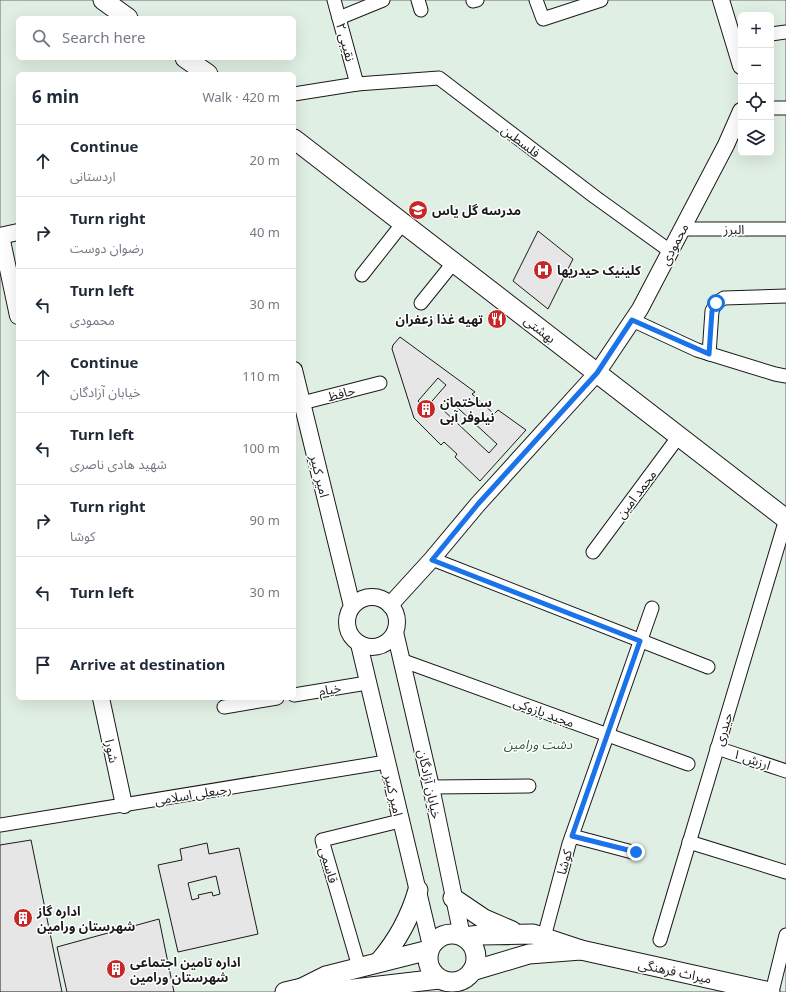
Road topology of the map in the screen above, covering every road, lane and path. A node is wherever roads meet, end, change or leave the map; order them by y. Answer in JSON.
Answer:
{"nodes":[{"id":1,"x":103,"y":0,"type":"edge"},
{"id":2,"x":334,"y":0,"type":"edge"},
{"id":3,"x":383,"y":0,"type":"edge"},
{"id":4,"x":536,"y":0,"type":"edge"},
{"id":5,"x":601,"y":0,"type":"edge"},
{"id":6,"x":721,"y":0,"type":"edge"},
{"id":7,"x":125,"y":16,"type":"edge"},
{"id":8,"x":339,"y":18,"type":"junction"},
{"id":9,"x":786,"y":32,"type":"edge"},
{"id":10,"x":774,"y":34,"type":"edge"},
{"id":11,"x":738,"y":41,"type":"edge"},
{"id":12,"x":188,"y":60,"type":"edge"},
{"id":13,"x":205,"y":72,"type":"edge"},
{"id":14,"x":357,"y":84,"type":"junction"},
{"id":15,"x":296,"y":94,"type":"edge"},
{"id":16,"x":774,"y":108,"type":"edge"},
{"id":17,"x":786,"y":108,"type":"edge"},
{"id":18,"x":738,"y":118,"type":"edge"},
{"id":19,"x":296,"y":141,"type":"edge"},
{"id":20,"x":403,"y":223,"type":"junction"},
{"id":21,"x":682,"y":228,"type":"junction"},
{"id":22,"x":786,"y":229,"type":"edge"},
{"id":23,"x":16,"y":232,"type":"edge"},
{"id":24,"x":0,"y":236,"type":"edge"},
{"id":25,"x":670,"y":251,"type":"junction"},
{"id":26,"x":454,"y":262,"type":"junction"},
{"id":27,"x":362,"y":274,"type":"dead end"},
{"id":28,"x":786,"y":296,"type":"edge"},
{"id":29,"x":421,"y":303,"type":"dead end"},
{"id":30,"x":16,"y":307,"type":"edge"},
{"id":31,"x":632,"y":320,"type":"junction"},
{"id":32,"x":709,"y":354,"type":"junction"},
{"id":33,"x":597,"y":373,"type":"junction"},
{"id":34,"x":786,"y":376,"type":"edge"},
{"id":35,"x":296,"y":383,"type":"edge"},
{"id":36,"x":380,"y":383,"type":"dead end"},
{"id":37,"x":300,"y":410,"type":"edge"},
{"id":38,"x":679,"y":436,"type":"junction"},
{"id":39,"x":786,"y":519,"type":"edge"},
{"id":40,"x":593,"y":552,"type":"dead end"},
{"id":41,"x":432,"y":560,"type":"junction"},
{"id":42,"x":390,"y":605,"type":"junction"},
{"id":43,"x":352,"y":606,"type":"junction"},
{"id":44,"x":652,"y":608,"type":"dead end"},
{"id":45,"x":395,"y":632,"type":"junction"},
{"id":46,"x":640,"y":641,"type":"junction"},
{"id":47,"x":359,"y":644,"type":"junction"},
{"id":48,"x":401,"y":660,"type":"junction"},
{"id":49,"x":708,"y":667,"type":"dead end"},
{"id":50,"x":366,"y":683,"type":"junction"},
{"id":51,"x":296,"y":695,"type":"edge"},
{"id":52,"x":101,"y":700,"type":"edge"},
{"id":53,"x":265,"y":700,"type":"edge"},
{"id":54,"x":224,"y":707,"type":"dead end"},
{"id":55,"x":607,"y":735,"type":"junction"},
{"id":56,"x":717,"y":748,"type":"junction"},
{"id":57,"x":386,"y":762,"type":"junction"},
{"id":58,"x":688,"y":764,"type":"dead end"},
{"id":59,"x":786,"y":771,"type":"edge"},
{"id":60,"x":529,"y":786,"type":"dead end"},
{"id":61,"x":431,"y":787,"type":"junction"},
{"id":62,"x":124,"y":805,"type":"junction"},
{"id":63,"x":400,"y":821,"type":"junction"},
{"id":64,"x":0,"y":824,"type":"edge"},
{"id":65,"x":572,"y":836,"type":"junction"},
{"id":66,"x":689,"y":842,"type":"junction"},
{"id":67,"x":636,"y":852,"type":"dead end"},
{"id":68,"x":786,"y":872,"type":"edge"},
{"id":69,"x":418,"y":890,"type":"junction"},
{"id":70,"x":453,"y":898,"type":"junction"},
{"id":71,"x":519,"y":934,"type":"junction"},
{"id":72,"x":786,"y":935,"type":"edge"},
{"id":73,"x":463,"y":937,"type":"junction"},
{"id":74,"x":544,"y":938,"type":"junction"},
{"id":75,"x":660,"y":940,"type":"dead end"},
{"id":76,"x":430,"y":948,"type":"junction"},
{"id":77,"x":581,"y":950,"type":"junction"},
{"id":78,"x":379,"y":962,"type":"junction"},
{"id":79,"x":359,"y":967,"type":"junction"},
{"id":80,"x":472,"y":972,"type":"junction"},
{"id":81,"x":439,"y":979,"type":"junction"},
{"id":82,"x":294,"y":990,"type":"edge"},
{"id":83,"x":771,"y":992,"type":"edge"}],
"edges":[{"from":1,"to":7,"type":"main road"},
{"from":2,"to":8,"type":"street","name":"نقیبی ۲"},
{"from":3,"to":8,"type":"street"},
{"from":4,"to":5,"type":"street"},
{"from":6,"to":11,"type":"street"},
{"from":8,"to":14,"type":"street","name":"نقیبی ۲"},
{"from":9,"to":10,"type":"street"},
{"from":12,"to":13,"type":"main road"},
{"from":14,"to":15,"type":"street","name":"فلسطین"},
{"from":14,"to":25,"type":"street","name":"فلسطین"},
{"from":16,"to":17,"type":"street"},
{"from":18,"to":21,"type":"street","name":"محمودی"},
{"from":19,"to":20,"type":"main road","name":"بهشتی"},
{"from":20,"to":26,"type":"main road","name":"بهشتی"},
{"from":20,"to":27,"type":"street"},
{"from":21,"to":22,"type":"street","name":"البرز"},
{"from":21,"to":25,"type":"street","name":"محمودی"},
{"from":23,"to":24,"type":"street"},
{"from":24,"to":30,"type":"street"},
{"from":25,"to":31,"type":"street","name":"محمودی"},
{"from":26,"to":29,"type":"street"},
{"from":26,"to":33,"type":"main road","name":"بهشتی"},
{"from":28,"to":32,"type":"street"},
{"from":31,"to":32,"type":"street"},
{"from":31,"to":33,"type":"street","name":"محمودی"},
{"from":32,"to":34,"type":"street"},
{"from":33,"to":38,"type":"main road","name":"بهشتی"},
{"from":33,"to":41,"type":"street"},
{"from":35,"to":37,"type":"street","name":"امیر کبیر"},
{"from":36,"to":37,"type":"street","name":"حافظ"},
{"from":37,"to":43,"type":"street","name":"امیر کبیر"},
{"from":38,"to":39,"type":"main road","name":"بهشتی"},
{"from":38,"to":40,"type":"street","name":"محمد امین"},
{"from":39,"to":56,"type":"street","name":"حیدری"},
{"from":41,"to":42,"type":"street"},
{"from":41,"to":46,"type":"street"},
{"from":42,"to":43,"type":"street"},
{"from":42,"to":45,"type":"street"},
{"from":43,"to":47,"type":"street"},
{"from":44,"to":46,"type":"street","name":"کوشا"},
{"from":45,"to":47,"type":"street"},
{"from":45,"to":48,"type":"street","name":"خیابان آزادگان"},
{"from":46,"to":49,"type":"street"},
{"from":46,"to":55,"type":"street","name":"کوشا"},
{"from":47,"to":50,"type":"street","name":"امیر کبیر"},
{"from":48,"to":55,"type":"street","name":"مجید پازوکی"},
{"from":48,"to":61,"type":"street","name":"خیابان آزادگان"},
{"from":50,"to":51,"type":"street","name":"خیام"},
{"from":50,"to":57,"type":"street","name":"امیر کبیر"},
{"from":52,"to":62,"type":"street","name":"شورا"},
{"from":53,"to":54,"type":"street"},
{"from":55,"to":58,"type":"street","name":"مجید پازوکی"},
{"from":55,"to":65,"type":"street","name":"کوشا"},
{"from":56,"to":59,"type":"street","name":"ارزش ۱"},
{"from":56,"to":66,"type":"street","name":"حیدری"},
{"from":57,"to":62,"type":"street","name":"رجبعلی اسلامی"},
{"from":57,"to":63,"type":"street","name":"امیر کبیر"},
{"from":60,"to":61,"type":"street"},
{"from":61,"to":70,"type":"street","name":"خیابان آزادگان"},
{"from":62,"to":64,"type":"street","name":"رجبعلی اسلامی"},
{"from":63,"to":69,"type":"street","name":"امیر کبیر"},
{"from":63,"to":79,"type":"street","name":"قاسمی"},
{"from":65,"to":67,"type":"street"},
{"from":65,"to":74,"type":"street","name":"کوشا"},
{"from":66,"to":68,"type":"street"},
{"from":66,"to":75,"type":"street","name":"حیدری"},
{"from":69,"to":76,"type":"street","name":"امیر کبیر"},
{"from":69,"to":78,"type":"main road"},
{"from":70,"to":71,"type":"main road"},
{"from":70,"to":73,"type":"street","name":"خیابان آزادگان"},
{"from":71,"to":73,"type":"main road"},
{"from":71,"to":74,"type":"main road"},
{"from":72,"to":83,"type":"street"},
{"from":73,"to":76,"type":"main road"},
{"from":73,"to":80,"type":"main road"},
{"from":74,"to":77,"type":"main road"},
{"from":76,"to":78,"type":"main road"},
{"from":76,"to":81,"type":"main road"},
{"from":77,"to":80,"type":"main road"},
{"from":77,"to":83,"type":"main road","name":"میراث فرهنگی"},
{"from":78,"to":79,"type":"main road"},
{"from":79,"to":82,"type":"main road"},
{"from":80,"to":81,"type":"main road"},
{"from":81,"to":82,"type":"main road"}]}
